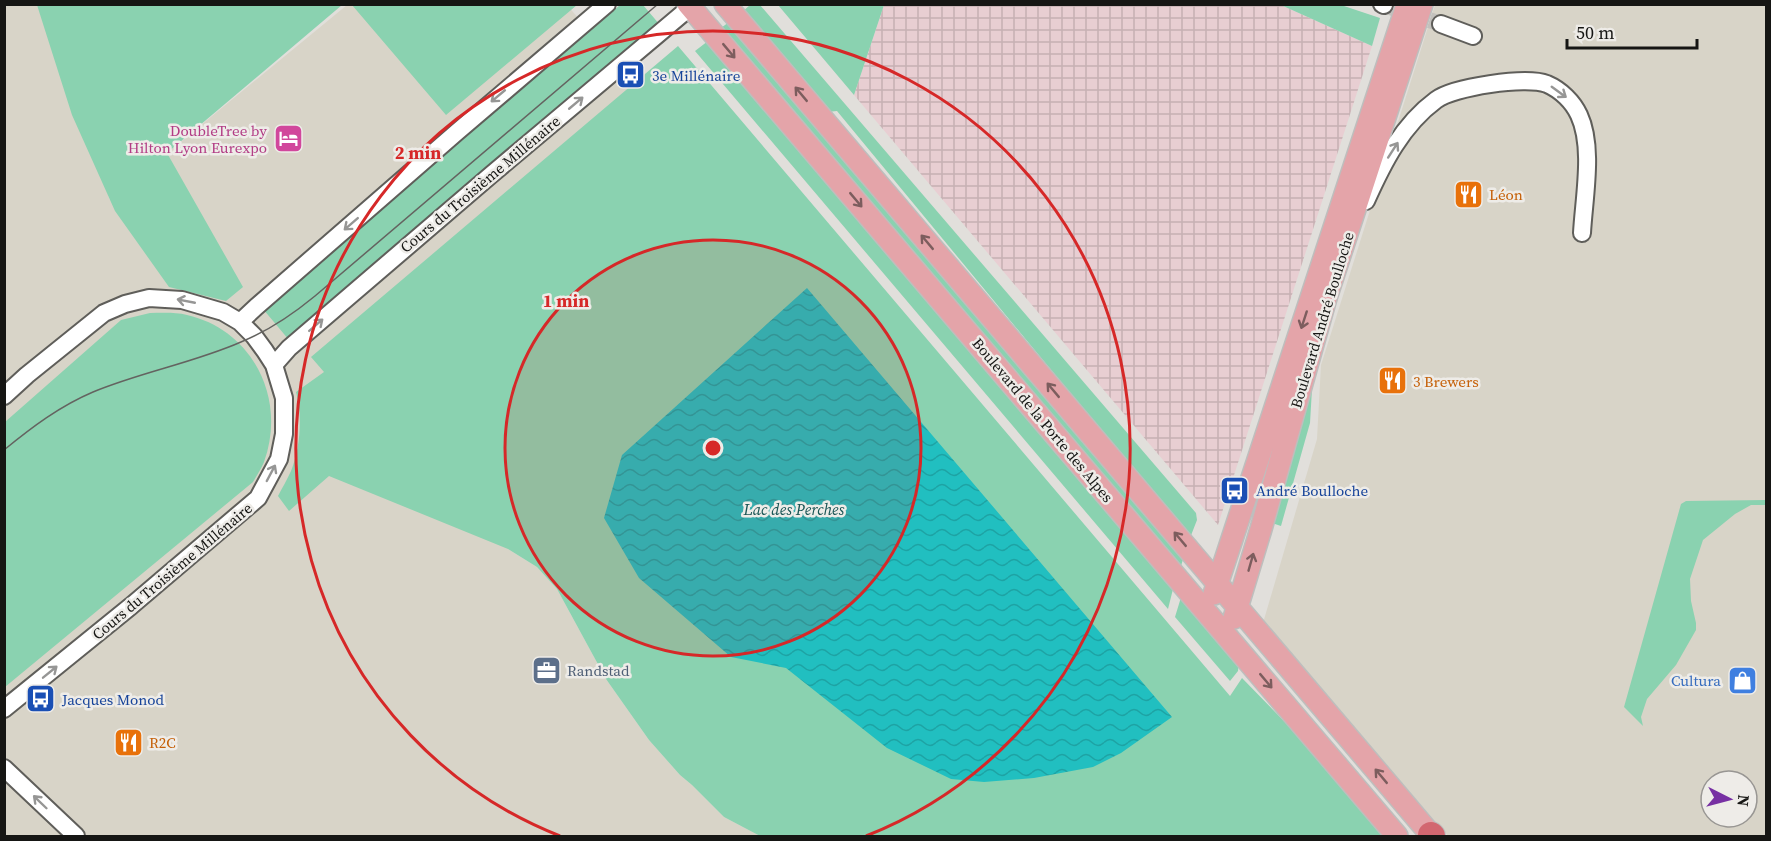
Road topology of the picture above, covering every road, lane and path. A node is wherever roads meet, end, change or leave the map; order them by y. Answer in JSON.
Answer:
{"nodes":[{"id":1,"x":608,"y":4,"type":"edge"},
{"id":2,"x":725,"y":4,"type":"edge"},
{"id":3,"x":1407,"y":4,"type":"edge"},
{"id":4,"x":1422,"y":4,"type":"edge"},
{"id":5,"x":691,"y":5,"type":"edge"},
{"id":6,"x":1441,"y":24,"type":"tunnel mouth"},
{"id":7,"x":1473,"y":36,"type":"dead end"},
{"id":8,"x":1582,"y":233,"type":"dead end"},
{"id":9,"x":1326,"y":298,"type":"junction"},
{"id":10,"x":240,"y":322,"type":"junction"},
{"id":11,"x":274,"y":365,"type":"junction"},
{"id":12,"x":4,"y":396,"type":"edge"},
{"id":13,"x":1218,"y":584,"type":"junction"},
{"id":14,"x":1238,"y":607,"type":"junction"},
{"id":15,"x":1208,"y":614,"type":"junction"},
{"id":16,"x":1227,"y":637,"type":"junction"},
{"id":17,"x":4,"y":709,"type":"edge"},
{"id":18,"x":4,"y":768,"type":"edge"},
{"id":19,"x":1432,"y":836,"type":"edge"},
{"id":20,"x":76,"y":837,"type":"edge"},
{"id":21,"x":1398,"y":837,"type":"edge"}],
"edges":[{"from":1,"to":10,"type":"street","one_way":true},
{"from":13,"to":2,"type":"main road","name":"Boulevard de la Porte des Alpes","one_way":true},
{"from":3,"to":13,"type":"main road","name":"Boulevard André Boulloche","one_way":true},
{"from":4,"to":9,"type":"main road","name":"Boulevard André Boulloche"},
{"from":11,"to":5,"type":"street","name":"Cours du Troisième Millénaire","one_way":true},
{"from":5,"to":15,"type":"main road","name":"Boulevard de la Porte des Alpes","one_way":true},
{"from":6,"to":7,"type":"street"},
{"from":9,"to":8,"type":"street","one_way":true},
{"from":14,"to":9,"type":"main road","name":"Boulevard André Boulloche","one_way":true},
{"from":10,"to":11,"type":"street","name":"Cours du Troisième Millénaire"},
{"from":10,"to":12,"type":"street","name":"Cours du Troisième Millénaire","one_way":true},
{"from":17,"to":11,"type":"street","name":"Cours du Troisième Millénaire","one_way":true},
{"from":13,"to":14,"type":"main road","name":"Boulevard de la Porte des Alpes"},
{"from":13,"to":15,"type":"main road","name":"Boulevard André Boulloche"},
{"from":14,"to":16,"type":"main road","name":"Boulevard André Boulloche"},
{"from":19,"to":14,"type":"main road","name":"Boulevard de la Porte des Alpes","one_way":true},
{"from":15,"to":16,"type":"main road","name":"Boulevard de la Porte des Alpes"},
{"from":16,"to":21,"type":"main road","name":"Boulevard de la Porte des Alpes","one_way":true},
{"from":20,"to":18,"type":"street","one_way":true}]}
